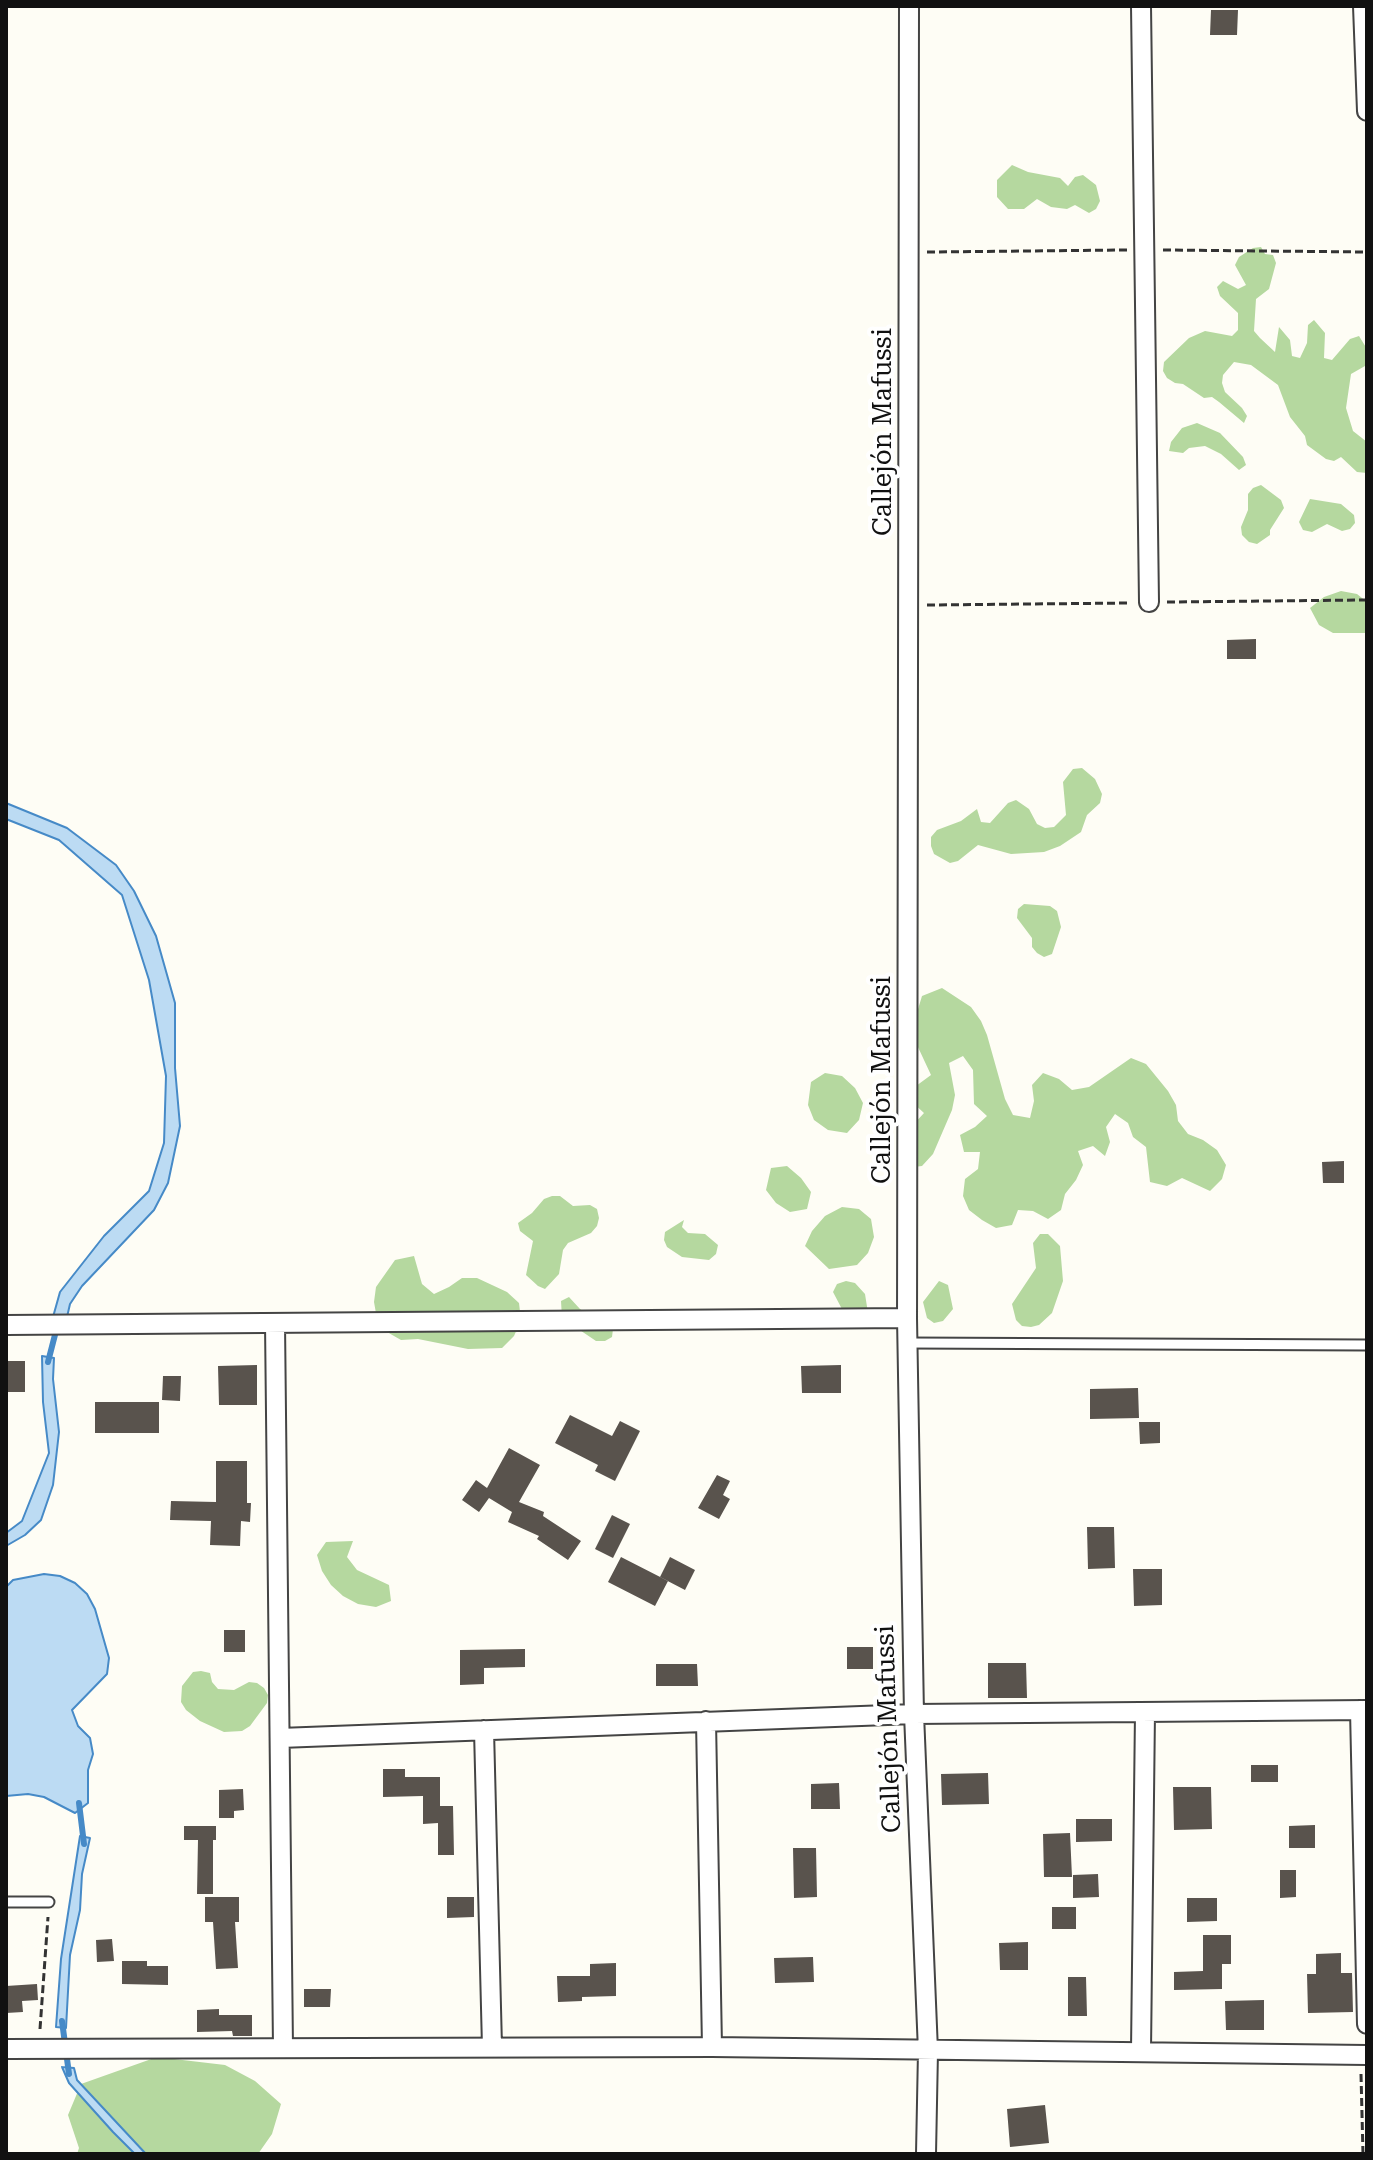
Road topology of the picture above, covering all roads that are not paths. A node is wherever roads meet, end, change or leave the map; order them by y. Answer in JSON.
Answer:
{"nodes":[{"id":1,"x":909,"y":6,"type":"edge"},
{"id":2,"x":1141,"y":6,"type":"edge"},
{"id":3,"x":1363,"y":6,"type":"edge"},
{"id":4,"x":1367,"y":111,"type":"edge"},
{"id":5,"x":1149,"y":602,"type":"dead end"},
{"id":6,"x":907,"y":1318,"type":"junction"},
{"id":7,"x":275,"y":1323,"type":"junction"},
{"id":8,"x":6,"y":1325,"type":"edge"},
{"id":9,"x":908,"y":1343,"type":"junction"},
{"id":10,"x":1367,"y":1345,"type":"edge"},
{"id":11,"x":1364,"y":1710,"type":"edge"},
{"id":12,"x":1145,"y":1712,"type":"junction"},
{"id":13,"x":914,"y":1714,"type":"junction"},
{"id":14,"x":706,"y":1721,"type":"junction"},
{"id":15,"x":484,"y":1730,"type":"junction"},
{"id":16,"x":280,"y":1738,"type":"junction"},
{"id":17,"x":6,"y":1902,"type":"edge"},
{"id":18,"x":49,"y":1902,"type":"road end"},
{"id":19,"x":1367,"y":2024,"type":"edge"},
{"id":20,"x":492,"y":2047,"type":"junction"},
{"id":21,"x":712,"y":2047,"type":"junction"},
{"id":22,"x":283,"y":2048,"type":"junction"},
{"id":23,"x":6,"y":2049,"type":"edge"},
{"id":24,"x":1141,"y":2050,"type":"junction"},
{"id":25,"x":928,"y":2051,"type":"junction"},
{"id":26,"x":1364,"y":2055,"type":"edge"},
{"id":27,"x":926,"y":2154,"type":"edge"}],
"edges":[{"from":1,"to":6,"type":"street","name":"Callejón Mafussi"},
{"from":2,"to":5,"type":"street"},
{"from":3,"to":4,"type":"street"},
{"from":6,"to":7,"type":"street"},
{"from":6,"to":9,"type":"street","name":"Callejón Mafussi"},
{"from":7,"to":8,"type":"street"},
{"from":7,"to":16,"type":"street"},
{"from":9,"to":10,"type":"lane"},
{"from":9,"to":13,"type":"street","name":"Callejón Mafussi"},
{"from":11,"to":12,"type":"street"},
{"from":11,"to":19,"type":"street"},
{"from":12,"to":13,"type":"street"},
{"from":12,"to":24,"type":"street"},
{"from":13,"to":14,"type":"street"},
{"from":13,"to":25,"type":"street","name":"Callejón Mafussi"},
{"from":14,"to":15,"type":"street"},
{"from":14,"to":21,"type":"street"},
{"from":15,"to":16,"type":"street"},
{"from":15,"to":20,"type":"street"},
{"from":16,"to":22,"type":"street"},
{"from":17,"to":18,"type":"lane"},
{"from":20,"to":21,"type":"street"},
{"from":20,"to":22,"type":"street"},
{"from":21,"to":25,"type":"street"},
{"from":22,"to":23,"type":"street"},
{"from":24,"to":25,"type":"street"},
{"from":24,"to":26,"type":"street"},
{"from":25,"to":27,"type":"street","name":"Callejón Mafussi"}]}
